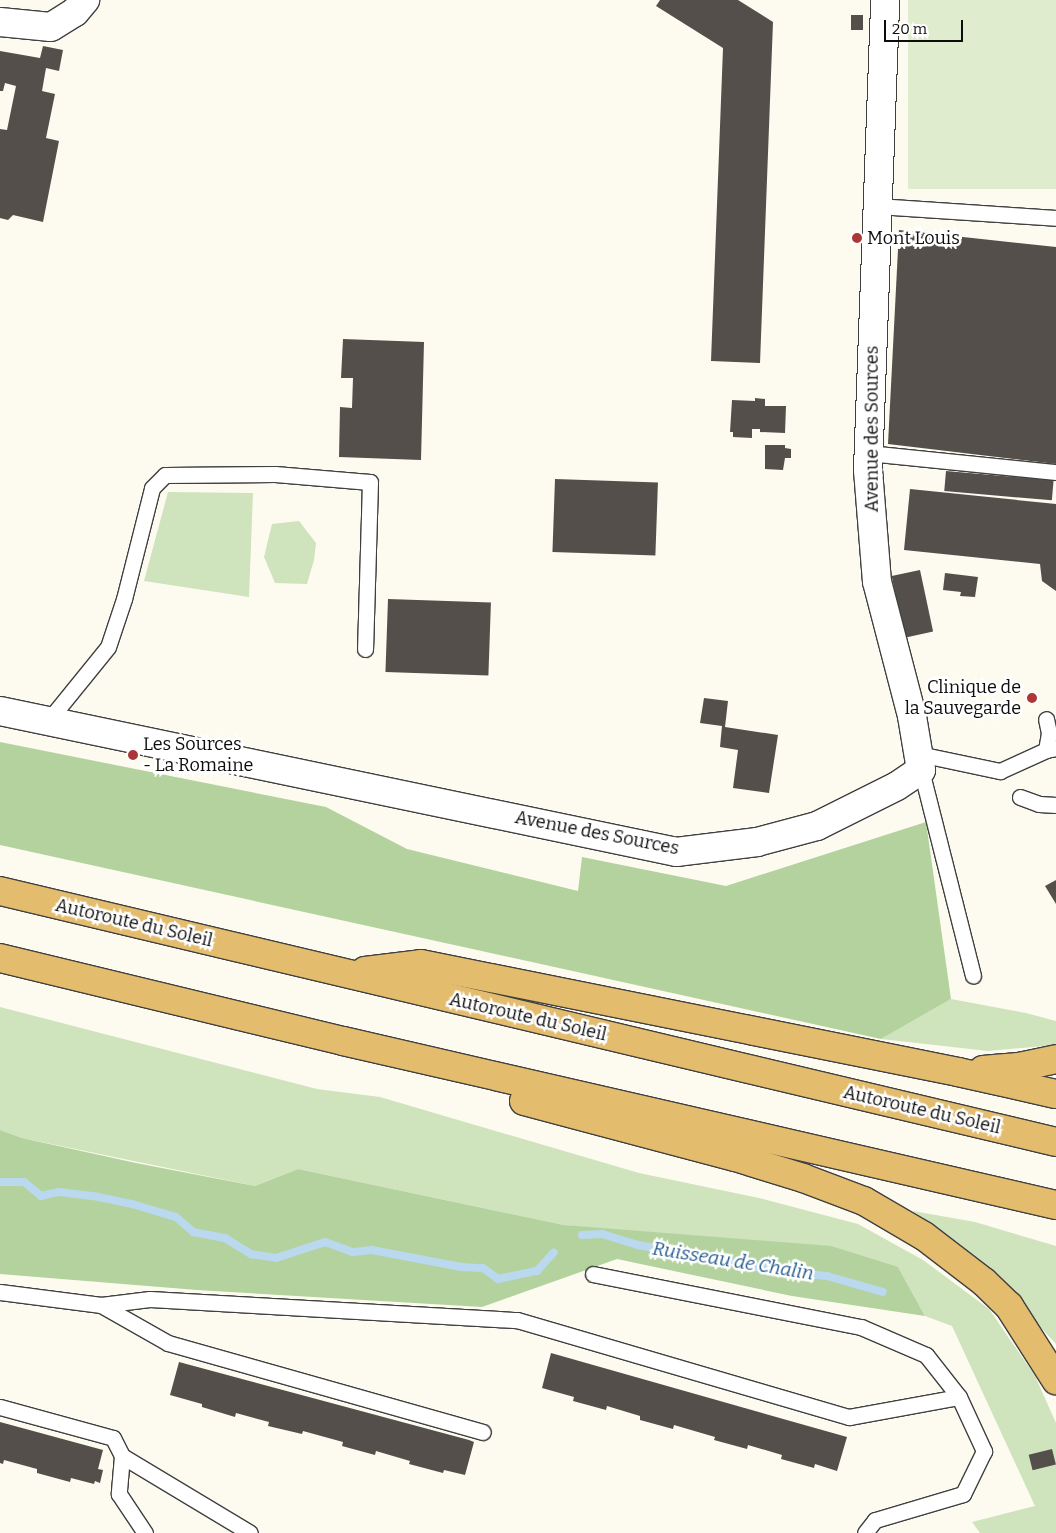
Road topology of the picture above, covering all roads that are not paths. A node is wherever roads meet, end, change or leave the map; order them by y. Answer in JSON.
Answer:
{"nodes":[{"id":1,"x":85,"y":0,"type":"edge"},
{"id":2,"x":885,"y":0,"type":"edge"},
{"id":3,"x":2,"y":23,"type":"edge"},
{"id":4,"x":878,"y":206,"type":"junction"},
{"id":5,"x":1056,"y":218,"type":"edge"},
{"id":6,"x":868,"y":453,"type":"junction"},
{"id":7,"x":1056,"y":472,"type":"edge"},
{"id":8,"x":365,"y":649,"type":"dead end"},
{"id":9,"x":0,"y":711,"type":"edge"},
{"id":10,"x":1046,"y":719,"type":"dead end"},
{"id":11,"x":48,"y":721,"type":"junction"},
{"id":12,"x":1051,"y":749,"type":"edge"},
{"id":13,"x":920,"y":762,"type":"junction"},
{"id":14,"x":1020,"y":797,"type":"dead end"},
{"id":15,"x":1056,"y":805,"type":"edge"},
{"id":16,"x":0,"y":891,"type":"edge"},
{"id":17,"x":0,"y":958,"type":"edge"},
{"id":18,"x":346,"y":974,"type":"junction"},
{"id":19,"x":973,"y":976,"type":"dead end"},
{"id":20,"x":343,"y":1041,"type":"junction"},
{"id":21,"x":1056,"y":1059,"type":"edge"},
{"id":22,"x":958,"y":1072,"type":"junction"},
{"id":23,"x":1056,"y":1094,"type":"edge"},
{"id":24,"x":1056,"y":1142,"type":"edge"},
{"id":25,"x":1056,"y":1205,"type":"edge"},
{"id":26,"x":593,"y":1274,"type":"dead end"},
{"id":27,"x":0,"y":1292,"type":"edge"},
{"id":28,"x":101,"y":1306,"type":"junction"},
{"id":29,"x":1056,"y":1380,"type":"edge"},
{"id":30,"x":959,"y":1397,"type":"junction"},
{"id":31,"x":0,"y":1407,"type":"edge"},
{"id":32,"x":483,"y":1432,"type":"dead end"},
{"id":33,"x":122,"y":1456,"type":"junction"},
{"id":34,"x":145,"y":1533,"type":"edge"},
{"id":35,"x":250,"y":1533,"type":"edge"},
{"id":36,"x":865,"y":1533,"type":"edge"}],
"edges":[{"from":1,"to":3,"type":"street"},
{"from":2,"to":4,"type":"street","name":"Avenue des Sources"},
{"from":4,"to":5,"type":"lane"},
{"from":4,"to":6,"type":"street","name":"Avenue des Sources"},
{"from":6,"to":7,"type":"lane"},
{"from":6,"to":13,"type":"street","name":"Avenue des Sources"},
{"from":8,"to":11,"type":"lane"},
{"from":9,"to":11,"type":"street","name":"Avenue des Sources"},
{"from":10,"to":12,"type":"lane"},
{"from":11,"to":13,"type":"street","name":"Avenue des Sources"},
{"from":12,"to":13,"type":"lane"},
{"from":13,"to":19,"type":"lane"},
{"from":14,"to":15,"type":"lane"},
{"from":16,"to":18,"type":"highway","name":"Autoroute du Soleil"},
{"from":17,"to":20,"type":"highway"},
{"from":18,"to":22,"type":"highway"},
{"from":18,"to":24,"type":"highway","name":"Autoroute du Soleil"},
{"from":20,"to":25,"type":"highway"},
{"from":20,"to":29,"type":"highway"},
{"from":21,"to":22,"type":"highway"},
{"from":22,"to":23,"type":"highway"},
{"from":26,"to":30,"type":"lane"},
{"from":27,"to":28,"type":"lane"},
{"from":28,"to":30,"type":"lane"},
{"from":28,"to":32,"type":"lane"},
{"from":30,"to":36,"type":"lane"},
{"from":31,"to":33,"type":"lane"},
{"from":33,"to":34,"type":"lane"},
{"from":33,"to":35,"type":"lane"}]}
